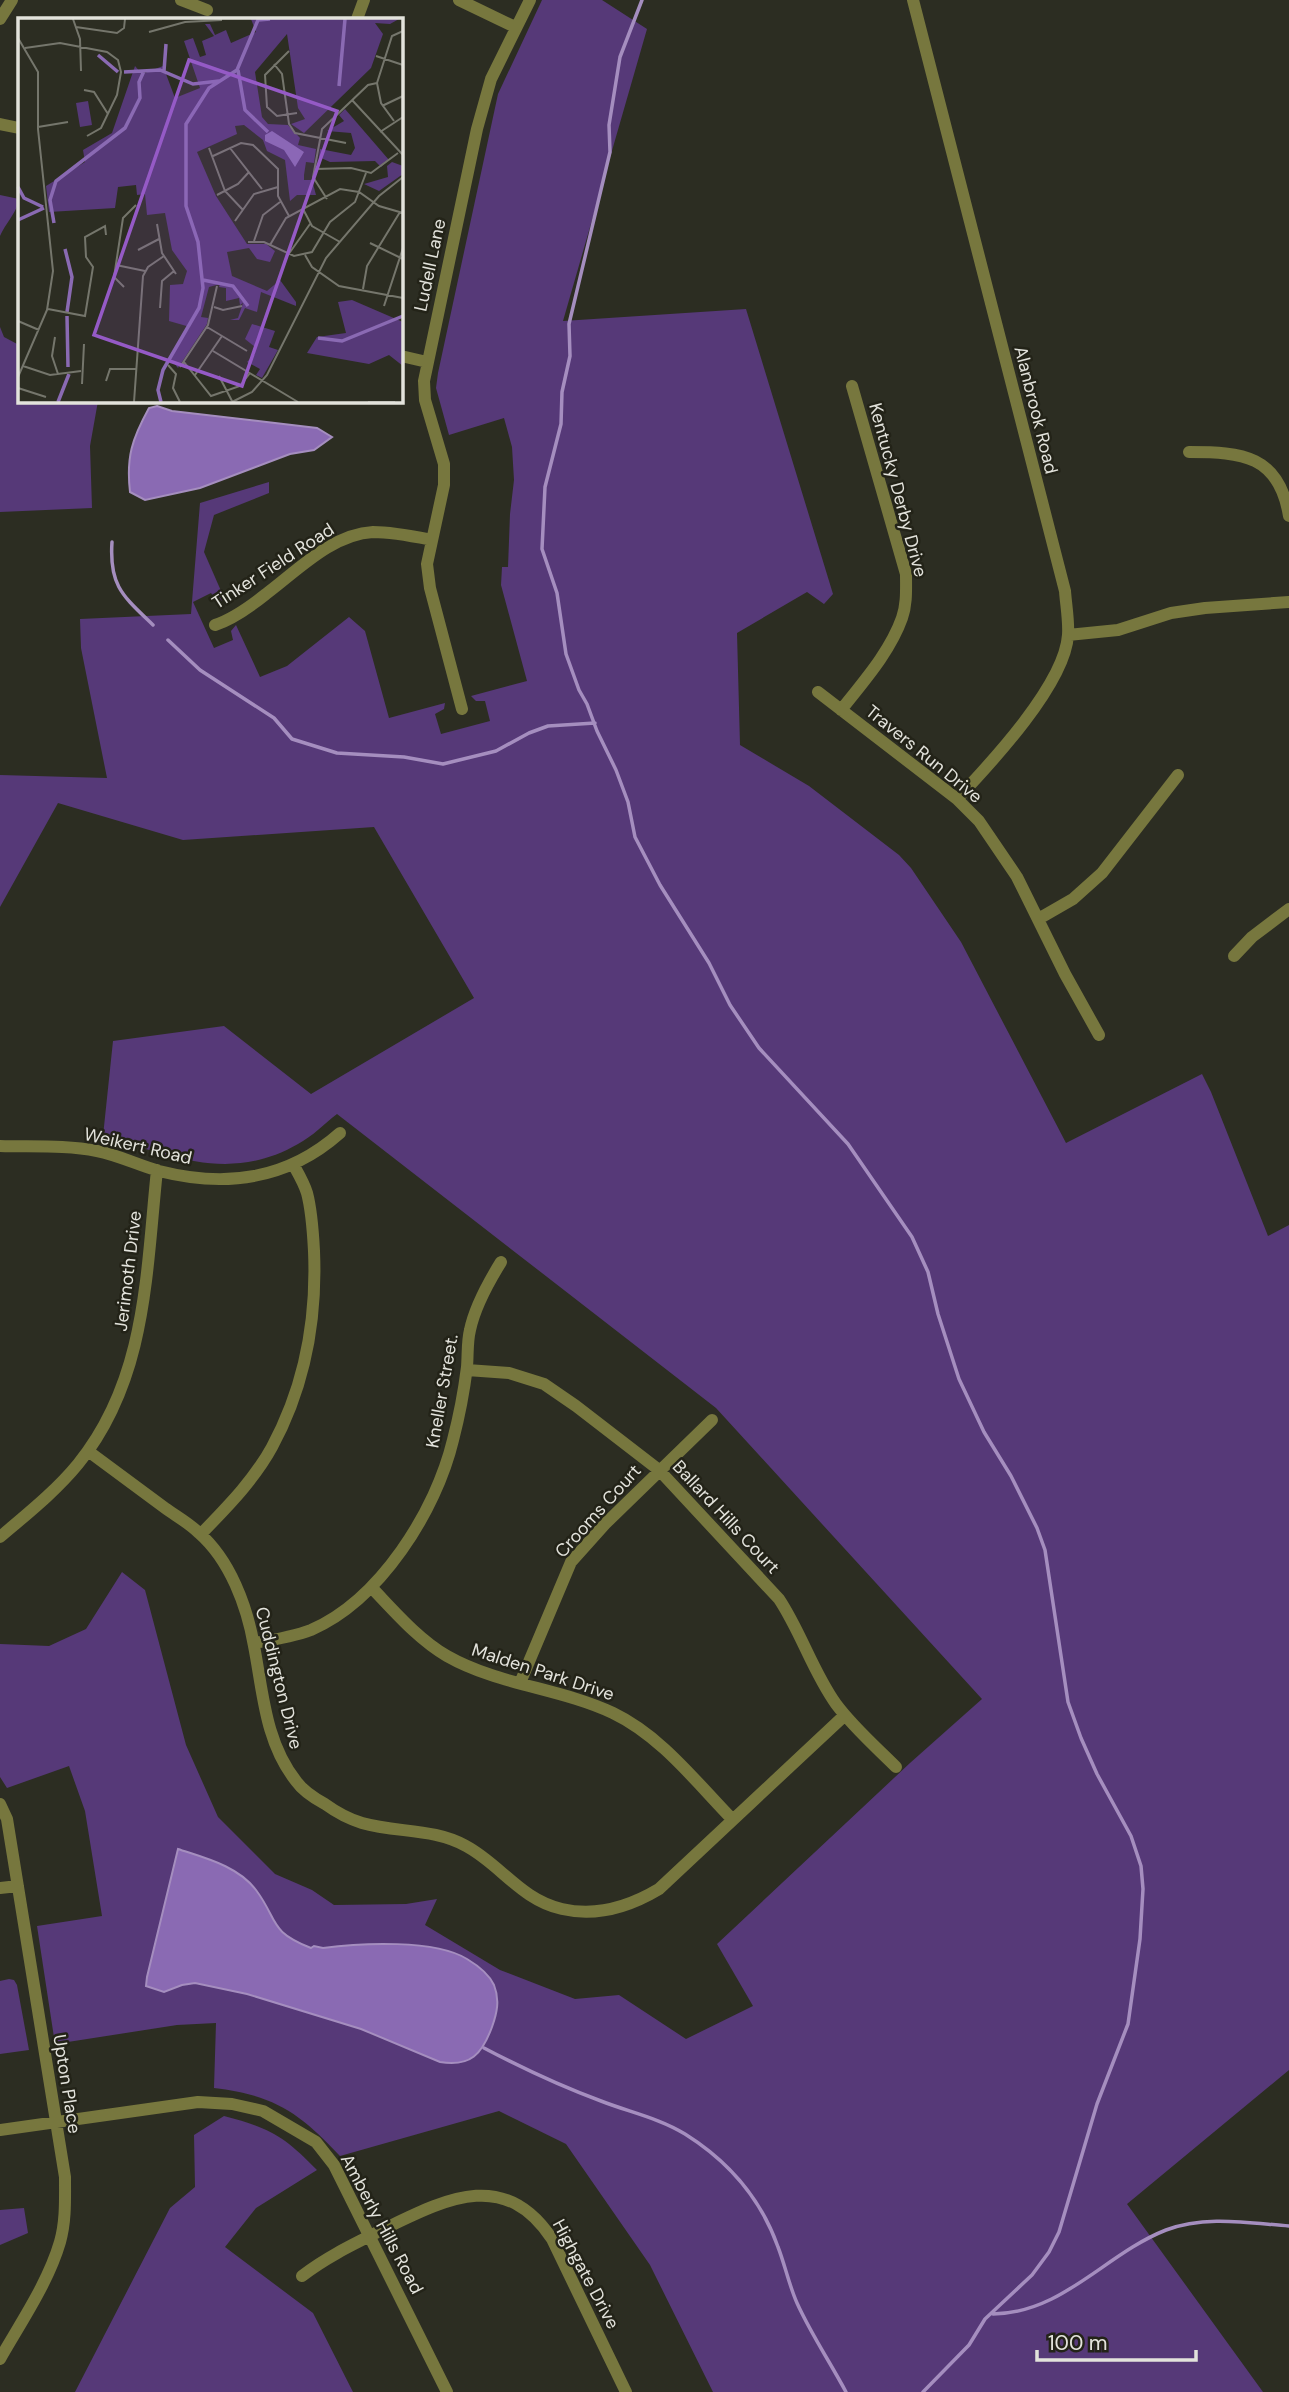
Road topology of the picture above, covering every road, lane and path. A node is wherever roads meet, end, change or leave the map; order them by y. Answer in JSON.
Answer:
{"nodes":[{"id":1,"x":12,"y":0,"type":"edge"},
{"id":2,"x":181,"y":0,"type":"edge"},
{"id":3,"x":364,"y":0,"type":"edge"},
{"id":4,"x":459,"y":0,"type":"edge"},
{"id":5,"x":530,"y":0,"type":"edge"},
{"id":6,"x":913,"y":0,"type":"edge"},
{"id":7,"x":208,"y":10,"type":"dead end"},
{"id":8,"x":357,"y":18,"type":"edge"},
{"id":9,"x":0,"y":19,"type":"edge"},
{"id":10,"x":516,"y":27,"type":"junction"},
{"id":11,"x":0,"y":124,"type":"edge"},
{"id":12,"x":18,"y":128,"type":"edge"},
{"id":13,"x":402,"y":356,"type":"edge"},
{"id":14,"x":427,"y":362,"type":"junction"},
{"id":15,"x":852,"y":386,"type":"dead end"},
{"id":16,"x":1189,"y":452,"type":"dead end"},
{"id":17,"x":1289,"y":516,"type":"edge"},
{"id":18,"x":432,"y":540,"type":"junction"},
{"id":19,"x":1289,"y":603,"type":"edge"},
{"id":20,"x":215,"y":625,"type":"dead end"},
{"id":21,"x":1068,"y":635,"type":"junction"},
{"id":22,"x":818,"y":692,"type":"dead end"},
{"id":23,"x":462,"y":709,"type":"dead end"},
{"id":24,"x":841,"y":710,"type":"junction"},
{"id":25,"x":1178,"y":775,"type":"dead end"},
{"id":26,"x":957,"y":799,"type":"junction"},
{"id":27,"x":1289,"y":909,"type":"edge"},
{"id":28,"x":1040,"y":918,"type":"junction"},
{"id":29,"x":1234,"y":956,"type":"dead end"},
{"id":30,"x":1099,"y":1035,"type":"dead end"},
{"id":31,"x":340,"y":1133,"type":"dead end"},
{"id":32,"x":0,"y":1146,"type":"edge"},
{"id":33,"x":293,"y":1164,"type":"junction"},
{"id":34,"x":157,"y":1170,"type":"junction"},
{"id":35,"x":501,"y":1262,"type":"dead end"},
{"id":36,"x":467,"y":1370,"type":"junction"},
{"id":37,"x":712,"y":1420,"type":"dead end"},
{"id":38,"x":88,"y":1451,"type":"junction"},
{"id":39,"x":659,"y":1470,"type":"junction"},
{"id":40,"x":201,"y":1534,"type":"junction"},
{"id":41,"x":0,"y":1537,"type":"edge"},
{"id":42,"x":372,"y":1588,"type":"junction"},
{"id":43,"x":254,"y":1643,"type":"junction"},
{"id":44,"x":520,"y":1683,"type":"junction"},
{"id":45,"x":845,"y":1715,"type":"junction"},
{"id":46,"x":896,"y":1767,"type":"dead end"},
{"id":47,"x":0,"y":1804,"type":"edge"},
{"id":48,"x":733,"y":1819,"type":"junction"},
{"id":49,"x":18,"y":1886,"type":"junction"},
{"id":50,"x":0,"y":1888,"type":"edge"},
{"id":51,"x":55,"y":2121,"type":"junction"},
{"id":52,"x":0,"y":2130,"type":"edge"},
{"id":53,"x":370,"y":2236,"type":"junction"},
{"id":54,"x":302,"y":2276,"type":"dead end"},
{"id":55,"x":0,"y":2359,"type":"edge"},
{"id":56,"x":447,"y":2392,"type":"edge"},
{"id":57,"x":626,"y":2392,"type":"edge"}],
"edges":[{"from":1,"to":9,"type":"street"},
{"from":2,"to":7,"type":"street"},
{"from":3,"to":8,"type":"street"},
{"from":4,"to":10,"type":"street"},
{"from":5,"to":10,"type":"street","name":"Ludell Lane"},
{"from":6,"to":21,"type":"street","name":"Alanbrook Road"},
{"from":10,"to":14,"type":"street","name":"Ludell Lane"},
{"from":11,"to":12,"type":"street"},
{"from":13,"to":14,"type":"street"},
{"from":14,"to":18,"type":"street","name":"Ludell Lane"},
{"from":15,"to":24,"type":"street","name":"Kentucky Derby Drive"},
{"from":16,"to":17,"type":"street"},
{"from":18,"to":20,"type":"street","name":"Tinker Field Road"},
{"from":18,"to":23,"type":"street","name":"Ludell Lane"},
{"from":19,"to":21,"type":"street"},
{"from":21,"to":26,"type":"street","name":"Alanbrook Road"},
{"from":22,"to":24,"type":"street","name":"Travers Run Drive"},
{"from":24,"to":26,"type":"street","name":"Travers Run Drive"},
{"from":25,"to":28,"type":"street"},
{"from":26,"to":28,"type":"street","name":"Travers Run Drive"},
{"from":27,"to":29,"type":"street"},
{"from":28,"to":30,"type":"street","name":"Travers Run Drive"},
{"from":31,"to":33,"type":"street","name":"Weikert Road"},
{"from":32,"to":34,"type":"street","name":"Weikert Road"},
{"from":33,"to":34,"type":"street","name":"Weikert Road"},
{"from":33,"to":40,"type":"street"},
{"from":34,"to":38,"type":"street","name":"Jerimoth Drive"},
{"from":35,"to":36,"type":"street","name":"Kneller Street."},
{"from":36,"to":39,"type":"street","name":"Ballard Hills Court"},
{"from":36,"to":42,"type":"street","name":"Kneller Street."},
{"from":37,"to":39,"type":"street","name":"Crooms Court"},
{"from":38,"to":40,"type":"street","name":"Cuddington Drive"},
{"from":38,"to":41,"type":"street","name":"Jerimoth Drive"},
{"from":39,"to":44,"type":"street","name":"Crooms Court"},
{"from":39,"to":45,"type":"street","name":"Ballard Hills Court"},
{"from":40,"to":43,"type":"street","name":"Cuddington Drive"},
{"from":42,"to":43,"type":"street","name":"Kneller Street."},
{"from":42,"to":44,"type":"street","name":"Malden Park Drive"},
{"from":43,"to":48,"type":"street","name":"Cuddington Drive"},
{"from":44,"to":48,"type":"street","name":"Malden Park Drive"},
{"from":45,"to":46,"type":"street","name":"Ballard Hills Court"},
{"from":45,"to":48,"type":"street","name":"Cuddington Drive"},
{"from":47,"to":49,"type":"street","name":"Upton Place"},
{"from":49,"to":50,"type":"street"},
{"from":49,"to":51,"type":"street","name":"Upton Place"},
{"from":51,"to":52,"type":"street","name":"Amberly Hills Road"},
{"from":51,"to":53,"type":"street","name":"Amberly Hills Road"},
{"from":51,"to":55,"type":"street","name":"Upton Place"},
{"from":53,"to":54,"type":"street","name":"Highgate Drive"},
{"from":53,"to":56,"type":"street","name":"Amberly Hills Road"},
{"from":53,"to":57,"type":"street","name":"Highgate Drive"}]}
